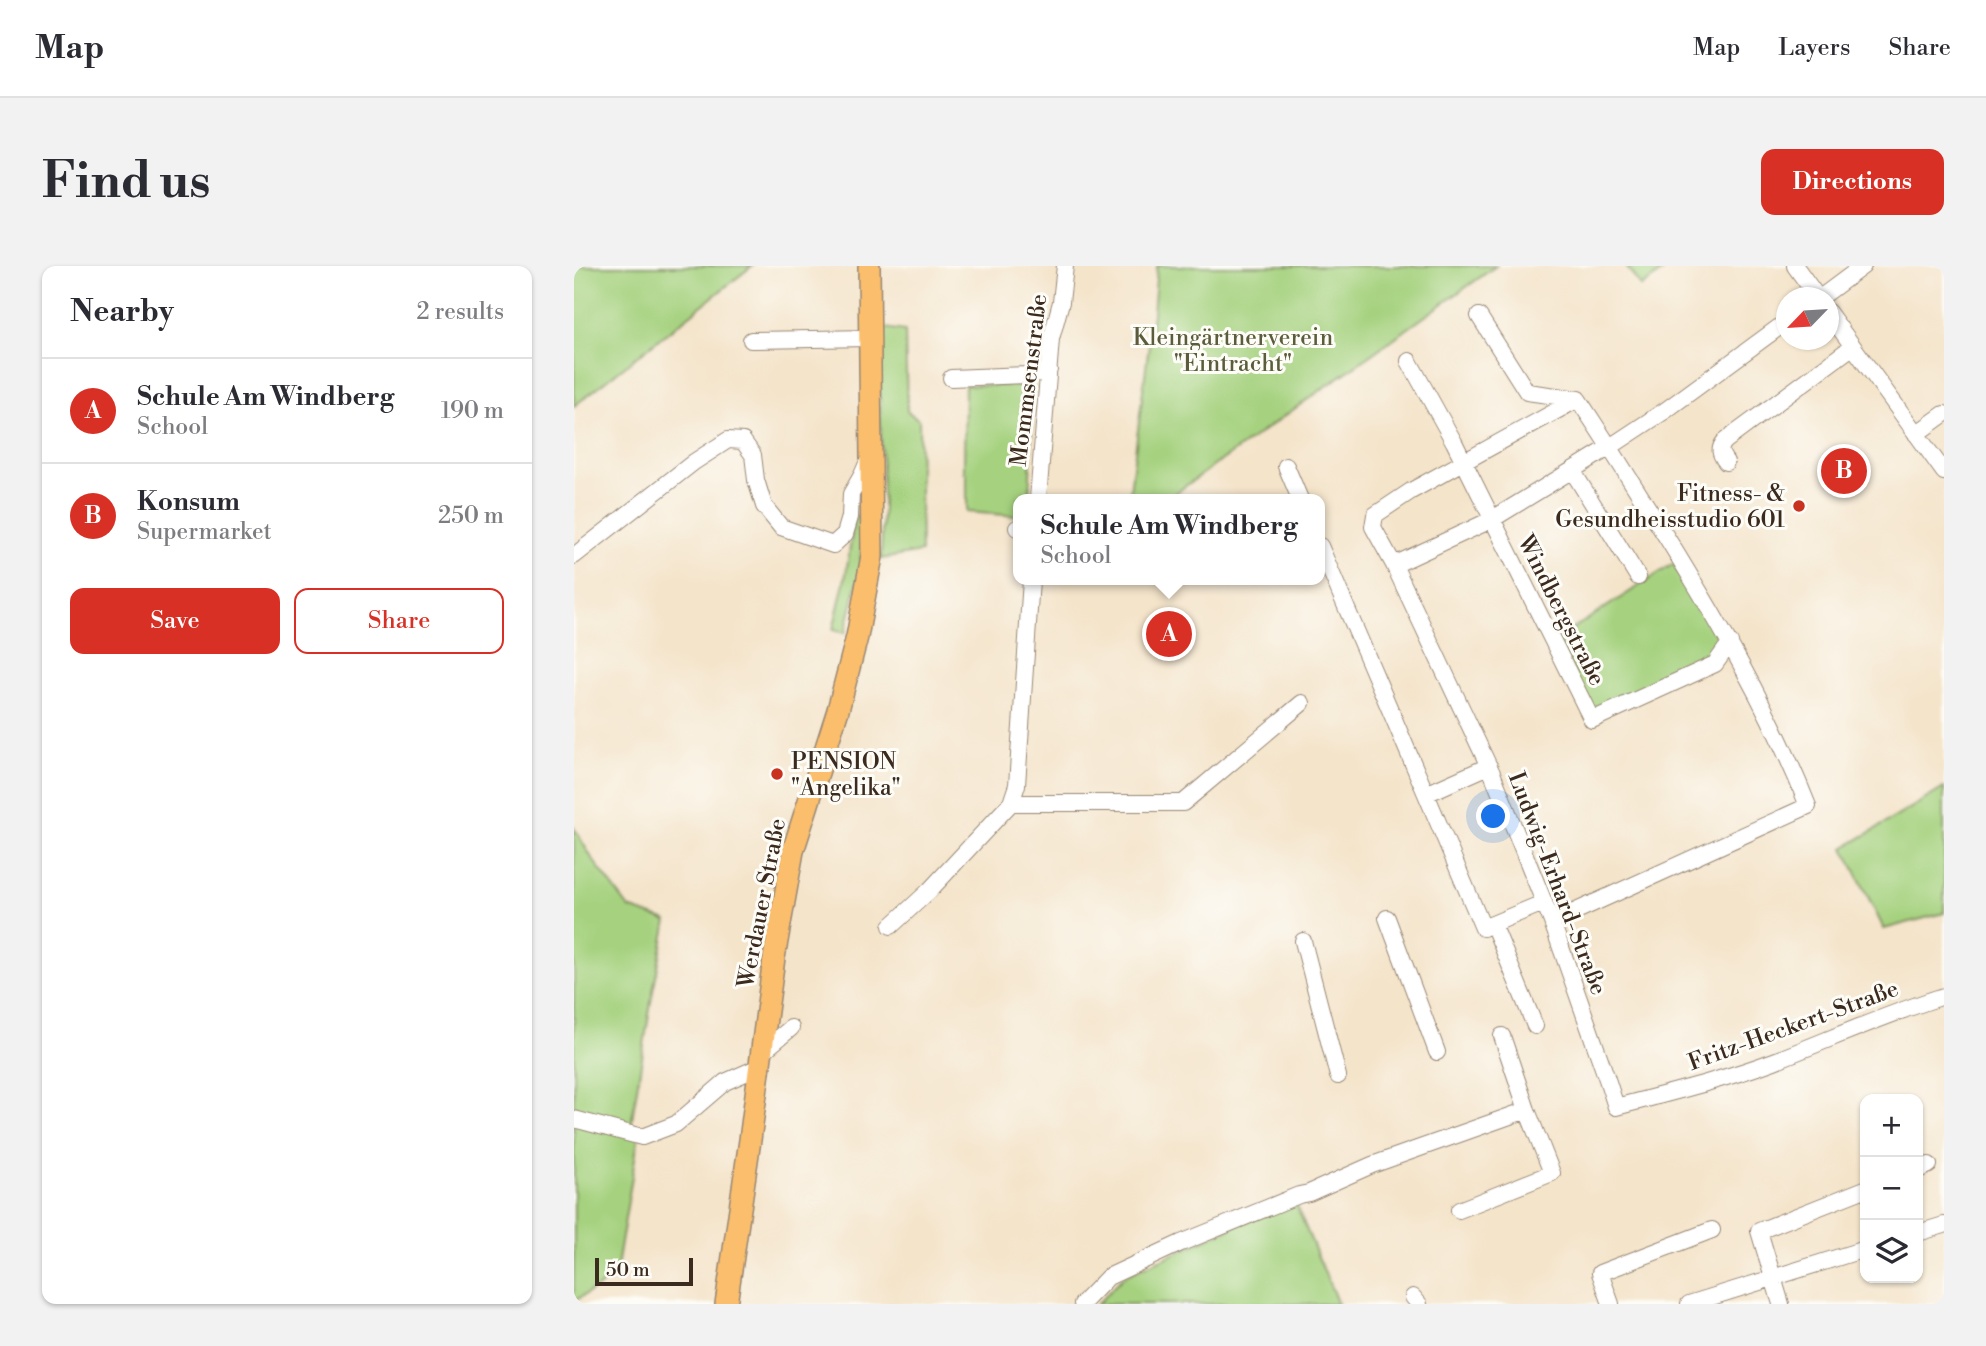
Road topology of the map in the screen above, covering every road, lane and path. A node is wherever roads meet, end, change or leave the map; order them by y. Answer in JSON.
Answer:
{"nodes":[{"id":1,"x":869,"y":266,"type":"edge"},
{"id":2,"x":1065,"y":266,"type":"edge"},
{"id":3,"x":1795,"y":266,"type":"edge"},
{"id":4,"x":1863,"y":266,"type":"edge"},
{"id":5,"x":1811,"y":287,"type":"edge"},
{"id":6,"x":1834,"y":287,"type":"edge"},
{"id":7,"x":1479,"y":316,"type":"dead end"},
{"id":8,"x":1839,"y":327,"type":"edge"},
{"id":9,"x":1776,"y":330,"type":"edge"},
{"id":10,"x":870,"y":338,"type":"junction"},
{"id":11,"x":751,"y":340,"type":"dead end"},
{"id":12,"x":1852,"y":347,"type":"junction"},
{"id":13,"x":1409,"y":361,"type":"dead end"},
{"id":14,"x":1049,"y":370,"type":"junction"},
{"id":15,"x":951,"y":378,"type":"dead end"},
{"id":16,"x":1578,"y":399,"type":"junction"},
{"id":17,"x":1944,"y":414,"type":"edge"},
{"id":18,"x":1916,"y":434,"type":"junction"},
{"id":19,"x":1610,"y":447,"type":"junction"},
{"id":20,"x":871,"y":454,"type":"junction"},
{"id":21,"x":1463,"y":461,"type":"junction"},
{"id":22,"x":1726,"y":462,"type":"dead end"},
{"id":23,"x":1286,"y":466,"type":"dead end"},
{"id":24,"x":1572,"y":470,"type":"junction"},
{"id":25,"x":1944,"y":472,"type":"edge"},
{"id":26,"x":1038,"y":494,"type":"edge"},
{"id":27,"x":1298,"y":494,"type":"edge"},
{"id":28,"x":1491,"y":520,"type":"junction"},
{"id":29,"x":574,"y":555,"type":"edge"},
{"id":30,"x":1325,"y":558,"type":"edge"},
{"id":31,"x":1394,"y":565,"type":"junction"},
{"id":32,"x":1637,"y":578,"type":"dead end"},
{"id":33,"x":1031,"y":585,"type":"edge"},
{"id":34,"x":1730,"y":643,"type":"junction"},
{"id":35,"x":1302,"y":703,"type":"dead end"},
{"id":36,"x":1489,"y":766,"type":"junction"},
{"id":37,"x":1426,"y":794,"type":"junction"},
{"id":38,"x":1012,"y":803,"type":"junction"},
{"id":39,"x":1543,"y":903,"type":"junction"},
{"id":40,"x":1387,"y":918,"type":"dead end"},
{"id":41,"x":1552,"y":922,"type":"junction"},
{"id":42,"x":1493,"y":924,"type":"junction"},
{"id":43,"x":891,"y":926,"type":"dead end"},
{"id":44,"x":1303,"y":941,"type":"dead end"},
{"id":45,"x":1944,"y":996,"type":"edge"},
{"id":46,"x":1535,"y":1026,"type":"dead end"},
{"id":47,"x":791,"y":1028,"type":"dead end"},
{"id":48,"x":1502,"y":1036,"type":"dead end"},
{"id":49,"x":1437,"y":1052,"type":"dead end"},
{"id":50,"x":760,"y":1060,"type":"junction"},
{"id":51,"x":1338,"y":1076,"type":"dead end"},
{"id":52,"x":1616,"y":1107,"type":"joint"},
{"id":53,"x":1527,"y":1110,"type":"junction"},
{"id":54,"x":574,"y":1119,"type":"edge"},
{"id":55,"x":1860,"y":1191,"type":"edge"},
{"id":56,"x":1459,"y":1210,"type":"dead end"},
{"id":57,"x":1944,"y":1224,"type":"edge"},
{"id":58,"x":1712,"y":1230,"type":"dead end"},
{"id":59,"x":1923,"y":1231,"type":"edge"},
{"id":60,"x":1860,"y":1251,"type":"edge"},
{"id":61,"x":1774,"y":1278,"type":"junction"},
{"id":62,"x":726,"y":1304,"type":"edge"},
{"id":63,"x":1082,"y":1304,"type":"edge"},
{"id":64,"x":1611,"y":1304,"type":"edge"},
{"id":65,"x":1689,"y":1304,"type":"edge"},
{"id":66,"x":1780,"y":1304,"type":"edge"}],
"edges":[{"from":1,"to":10,"type":"main road","name":"Werdauer Straße"},
{"from":2,"to":14,"type":"street","name":"Mommsenstraße"},
{"from":3,"to":5,"type":"street"},
{"from":4,"to":6,"type":"street"},
{"from":7,"to":16,"type":"street"},
{"from":8,"to":12,"type":"street"},
{"from":9,"to":19,"type":"street","name":"Windbergstraße"},
{"from":10,"to":11,"type":"street"},
{"from":10,"to":20,"type":"main road","name":"Werdauer Straße"},
{"from":12,"to":18,"type":"street"},
{"from":12,"to":22,"type":"street"},
{"from":13,"to":21,"type":"street","name":"Windbergstraße"},
{"from":14,"to":15,"type":"street"},
{"from":14,"to":26,"type":"street","name":"Mommsenstraße"},
{"from":16,"to":19,"type":"street"},
{"from":16,"to":21,"type":"street"},
{"from":17,"to":18,"type":"street"},
{"from":18,"to":25,"type":"street"},
{"from":19,"to":24,"type":"street","name":"Windbergstraße"},
{"from":19,"to":34,"type":"street"},
{"from":20,"to":29,"type":"street"},
{"from":20,"to":50,"type":"main road","name":"Werdauer Straße"},
{"from":21,"to":28,"type":"street","name":"Windbergstraße"},
{"from":21,"to":31,"type":"street"},
{"from":23,"to":27,"type":"street"},
{"from":24,"to":28,"type":"street","name":"Windbergstraße"},
{"from":24,"to":32,"type":"street"},
{"from":28,"to":31,"type":"street","name":"Windbergstraße"},
{"from":28,"to":34,"type":"street","name":"Windbergstraße"},
{"from":30,"to":37,"type":"street"},
{"from":31,"to":36,"type":"street","name":"Ludwig-Erhard-Straße"},
{"from":33,"to":38,"type":"street"},
{"from":34,"to":41,"type":"street"},
{"from":35,"to":38,"type":"street"},
{"from":36,"to":37,"type":"street"},
{"from":36,"to":39,"type":"street","name":"Ludwig-Erhard-Straße"},
{"from":37,"to":42,"type":"street"},
{"from":38,"to":43,"type":"street"},
{"from":39,"to":41,"type":"street","name":"Ludwig-Erhard-Straße"},
{"from":39,"to":42,"type":"street"},
{"from":40,"to":49,"type":"street"},
{"from":41,"to":52,"type":"street","name":"Ludwig-Erhard-Straße"},
{"from":42,"to":46,"type":"street"},
{"from":44,"to":51,"type":"street"},
{"from":45,"to":52,"type":"street","name":"Fritz-Heckert-Straße"},
{"from":47,"to":50,"type":"street"},
{"from":48,"to":53,"type":"street"},
{"from":50,"to":54,"type":"street"},
{"from":50,"to":62,"type":"main road","name":"Werdauer Straße"},
{"from":53,"to":56,"type":"street"},
{"from":53,"to":63,"type":"street"},
{"from":55,"to":61,"type":"street"},
{"from":57,"to":59,"type":"street"},
{"from":58,"to":64,"type":"street"},
{"from":60,"to":61,"type":"street"},
{"from":61,"to":65,"type":"street"},
{"from":61,"to":66,"type":"street"}]}
